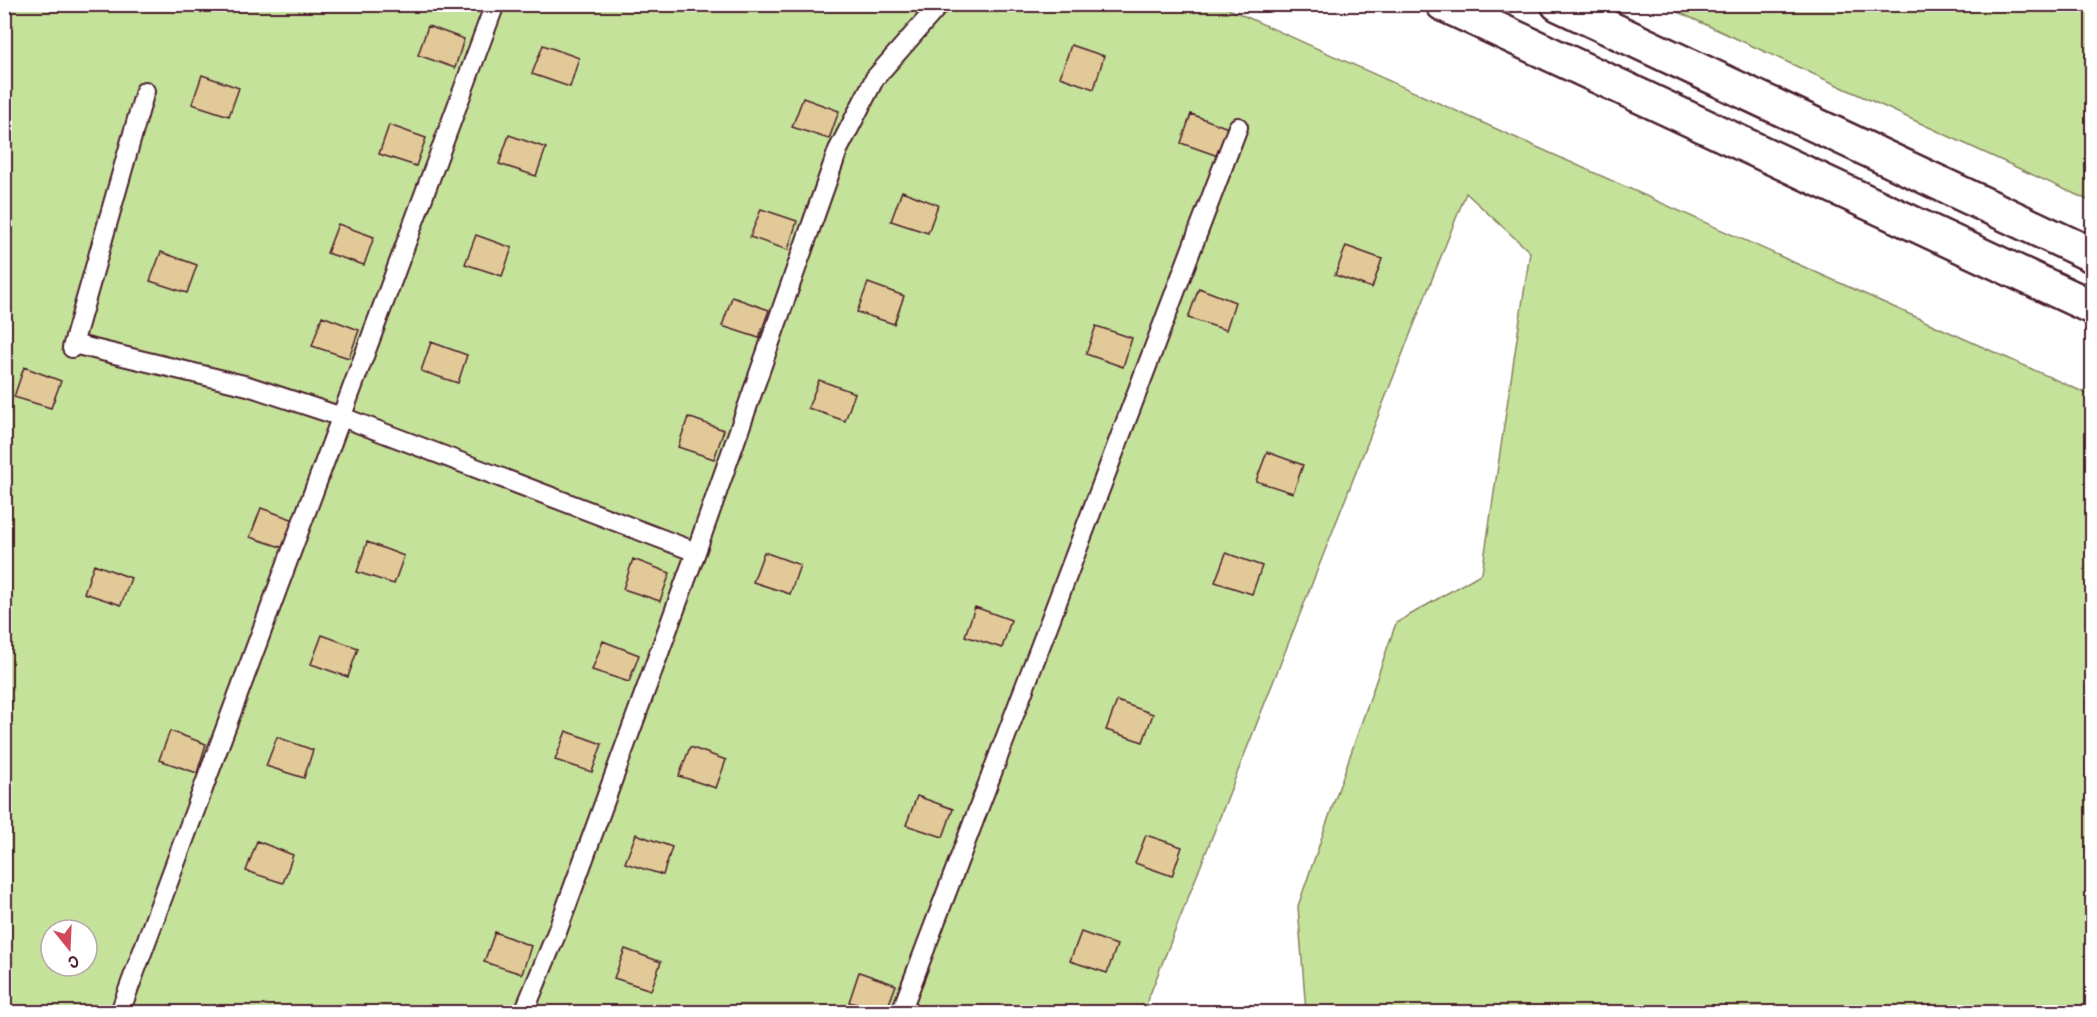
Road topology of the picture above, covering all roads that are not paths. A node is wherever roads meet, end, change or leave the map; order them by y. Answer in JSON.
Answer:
{"nodes":[{"id":1,"x":495,"y":4,"type":"edge"},
{"id":2,"x":940,"y":4,"type":"edge"},
{"id":3,"x":1443,"y":4,"type":"edge"},
{"id":4,"x":1558,"y":4,"type":"edge"},
{"id":5,"x":145,"y":91,"type":"dead end"},
{"id":6,"x":1238,"y":127,"type":"dead end"},
{"id":7,"x":2092,"y":255,"type":"edge"},
{"id":8,"x":2092,"y":307,"type":"edge"},
{"id":9,"x":342,"y":417,"type":"junction"},
{"id":10,"x":696,"y":552,"type":"junction"},
{"id":11,"x":120,"y":1012,"type":"edge"},
{"id":12,"x":524,"y":1012,"type":"edge"},
{"id":13,"x":901,"y":1012,"type":"edge"}],
"edges":[{"from":1,"to":9,"type":"lane"},
{"from":2,"to":10,"type":"lane"},
{"from":3,"to":8,"type":"highway"},
{"from":4,"to":7,"type":"highway"},
{"from":5,"to":9,"type":"lane"},
{"from":6,"to":13,"type":"lane"},
{"from":9,"to":10,"type":"lane"},
{"from":9,"to":11,"type":"lane"},
{"from":10,"to":12,"type":"lane"}]}
